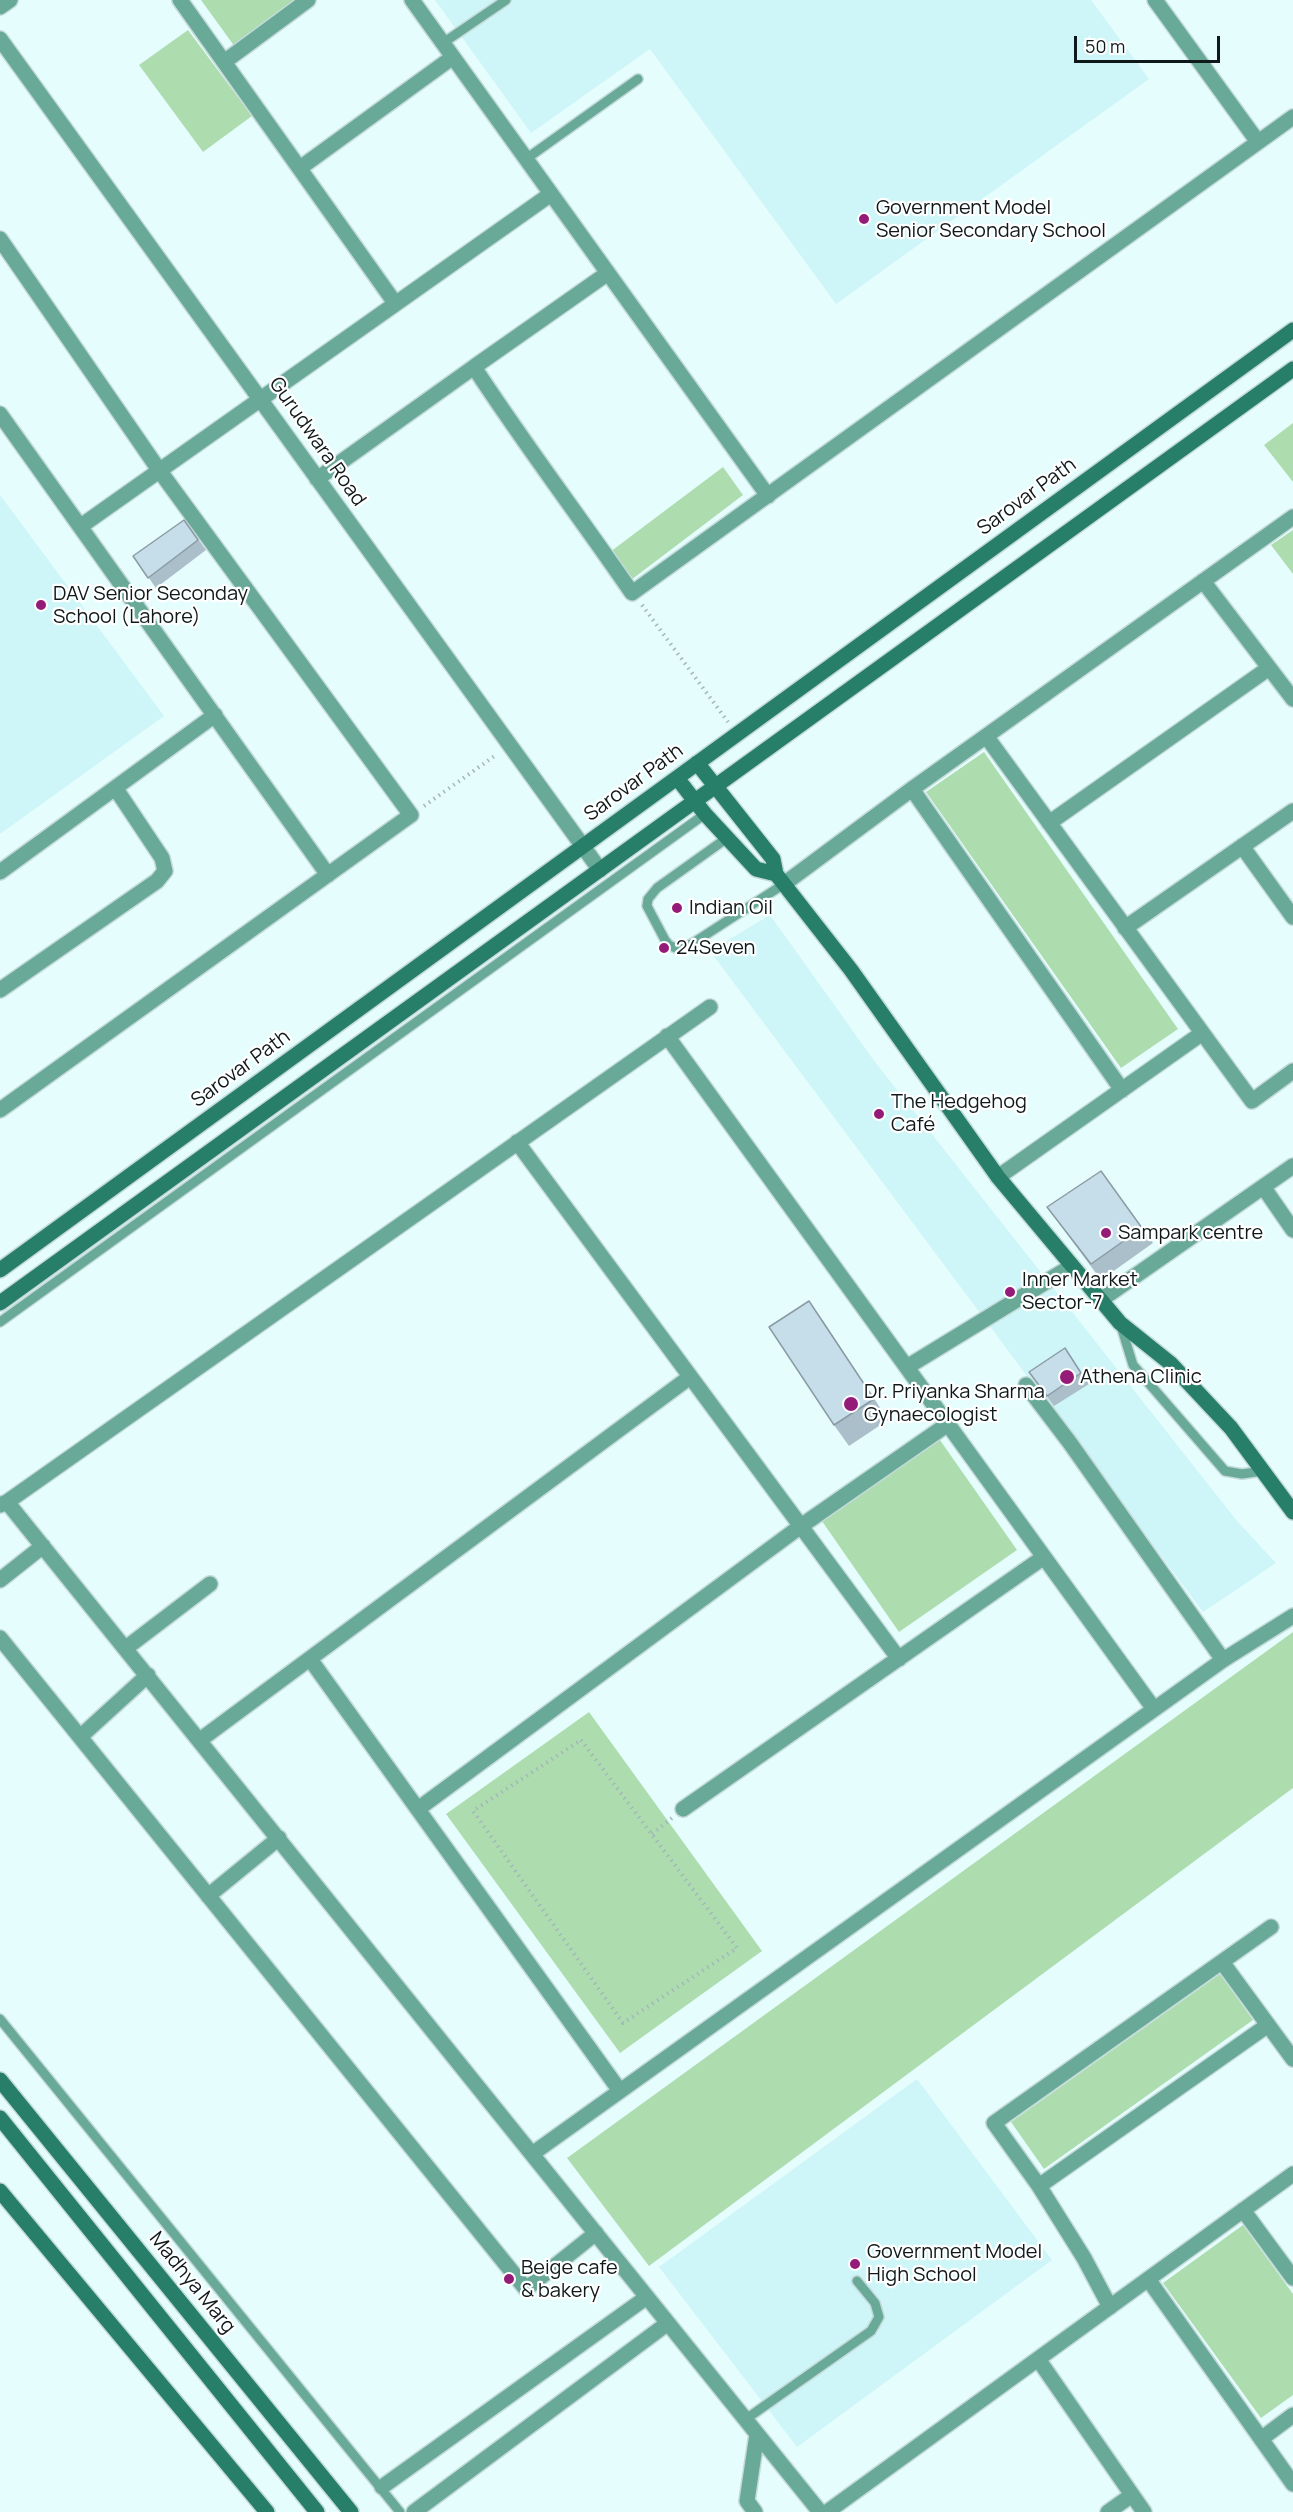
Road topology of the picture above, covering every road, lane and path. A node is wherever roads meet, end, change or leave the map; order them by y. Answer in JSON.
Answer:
{"nodes":[{"id":1,"x":10,"y":0,"type":"edge"},
{"id":2,"x":180,"y":0,"type":"edge"},
{"id":3,"x":308,"y":0,"type":"edge"},
{"id":4,"x":412,"y":0,"type":"edge"},
{"id":5,"x":506,"y":0,"type":"edge"},
{"id":6,"x":1155,"y":0,"type":"edge"},
{"id":7,"x":0,"y":7,"type":"edge"},
{"id":8,"x":0,"y":39,"type":"edge"},
{"id":9,"x":443,"y":43,"type":"junction"},
{"id":10,"x":453,"y":57,"type":"junction"},
{"id":11,"x":224,"y":62,"type":"junction"},
{"id":12,"x":638,"y":79,"type":"dead end"},
{"id":13,"x":1293,"y":117,"type":"edge"},
{"id":14,"x":1258,"y":142,"type":"junction"},
{"id":15,"x":526,"y":159,"type":"junction"},
{"id":16,"x":300,"y":168,"type":"junction"},
{"id":17,"x":551,"y":194,"type":"junction"},
{"id":18,"x":0,"y":239,"type":"edge"},
{"id":19,"x":608,"y":273,"type":"junction"},
{"id":20,"x":395,"y":303,"type":"junction"},
{"id":21,"x":1293,"y":330,"type":"edge"},
{"id":22,"x":474,"y":367,"type":"junction"},
{"id":23,"x":1293,"y":369,"type":"edge"},
{"id":24,"x":260,"y":398,"type":"junction"},
{"id":25,"x":0,"y":414,"type":"edge"},
{"id":26,"x":159,"y":470,"type":"junction"},
{"id":27,"x":316,"y":479,"type":"junction"},
{"id":28,"x":768,"y":496,"type":"junction"},
{"id":29,"x":1293,"y":517,"type":"edge"},
{"id":30,"x":81,"y":526,"type":"junction"},
{"id":31,"x":1203,"y":581,"type":"junction"},
{"id":32,"x":632,"y":592,"type":"junction"},
{"id":33,"x":1269,"y":668,"type":"junction"},
{"id":34,"x":1293,"y":699,"type":"edge"},
{"id":35,"x":215,"y":715,"type":"junction"},
{"id":36,"x":737,"y":734,"type":"junction"},
{"id":37,"x":986,"y":736,"type":"junction"},
{"id":38,"x":496,"y":754,"type":"dead end"},
{"id":39,"x":697,"y":763,"type":"junction"},
{"id":40,"x":677,"y":778,"type":"junction"},
{"id":41,"x":714,"y":787,"type":"junction"},
{"id":42,"x":116,"y":789,"type":"junction"},
{"id":43,"x":912,"y":789,"type":"junction"},
{"id":44,"x":695,"y":801,"type":"junction"},
{"id":45,"x":1293,"y":811,"type":"edge"},
{"id":46,"x":705,"y":814,"type":"junction"},
{"id":47,"x":411,"y":815,"type":"junction"},
{"id":48,"x":1049,"y":823,"type":"junction"},
{"id":49,"x":726,"y":838,"type":"junction"},
{"id":50,"x":584,"y":846,"type":"junction"},
{"id":51,"x":1242,"y":846,"type":"junction"},
{"id":52,"x":600,"y":870,"type":"junction"},
{"id":53,"x":0,"y":872,"type":"edge"},
{"id":54,"x":328,"y":875,"type":"junction"},
{"id":55,"x":780,"y":879,"type":"junction"},
{"id":56,"x":1288,"y":899,"type":"edge"},
{"id":57,"x":1293,"y":916,"type":"edge"},
{"id":58,"x":1125,"y":928,"type":"junction"},
{"id":59,"x":0,"y":990,"type":"edge"},
{"id":60,"x":710,"y":1007,"type":"dead end"},
{"id":61,"x":1201,"y":1034,"type":"junction"},
{"id":62,"x":667,"y":1036,"type":"junction"},
{"id":63,"x":1293,"y":1071,"type":"edge"},
{"id":64,"x":1122,"y":1090,"type":"junction"},
{"id":65,"x":0,"y":1110,"type":"edge"},
{"id":66,"x":517,"y":1142,"type":"junction"},
{"id":67,"x":1293,"y":1166,"type":"edge"},
{"id":68,"x":998,"y":1177,"type":"junction"},
{"id":69,"x":1264,"y":1188,"type":"junction"},
{"id":70,"x":1293,"y":1230,"type":"edge"},
{"id":71,"x":1072,"y":1266,"type":"junction"},
{"id":72,"x":0,"y":1270,"type":"edge"},
{"id":73,"x":1102,"y":1299,"type":"junction"},
{"id":74,"x":0,"y":1303,"type":"edge"},
{"id":75,"x":0,"y":1322,"type":"edge"},
{"id":76,"x":1120,"y":1323,"type":"junction"},
{"id":77,"x":907,"y":1367,"type":"junction"},
{"id":78,"x":690,"y":1377,"type":"junction"},
{"id":79,"x":1026,"y":1385,"type":"dead end"},
{"id":80,"x":948,"y":1424,"type":"junction"},
{"id":81,"x":1263,"y":1470,"type":"junction"},
{"id":82,"x":3,"y":1503,"type":"edge"},
{"id":83,"x":1293,"y":1512,"type":"edge"},
{"id":84,"x":801,"y":1526,"type":"junction"},
{"id":85,"x":43,"y":1546,"type":"junction"},
{"id":86,"x":1044,"y":1557,"type":"junction"},
{"id":87,"x":0,"y":1580,"type":"edge"},
{"id":88,"x":210,"y":1584,"type":"dead end"},
{"id":89,"x":1293,"y":1616,"type":"edge"},
{"id":90,"x":0,"y":1638,"type":"edge"},
{"id":91,"x":126,"y":1648,"type":"junction"},
{"id":92,"x":310,"y":1659,"type":"junction"},
{"id":93,"x":899,"y":1659,"type":"junction"},
{"id":94,"x":1223,"y":1660,"type":"junction"},
{"id":95,"x":147,"y":1675,"type":"junction"},
{"id":96,"x":1154,"y":1709,"type":"junction"},
{"id":97,"x":80,"y":1737,"type":"junction"},
{"id":98,"x":200,"y":1740,"type":"junction"},
{"id":99,"x":418,"y":1809,"type":"junction"},
{"id":100,"x":683,"y":1809,"type":"joint"},
{"id":101,"x":651,"y":1834,"type":"junction"},
{"id":102,"x":279,"y":1838,"type":"junction"},
{"id":103,"x":208,"y":1896,"type":"junction"},
{"id":104,"x":1271,"y":1927,"type":"dead end"},
{"id":105,"x":1222,"y":1962,"type":"junction"},
{"id":106,"x":0,"y":2019,"type":"edge"},
{"id":107,"x":1268,"y":2025,"type":"junction"},
{"id":108,"x":1293,"y":2059,"type":"edge"},
{"id":109,"x":0,"y":2080,"type":"edge"},
{"id":110,"x":620,"y":2091,"type":"junction"},
{"id":111,"x":0,"y":2118,"type":"edge"},
{"id":112,"x":532,"y":2154,"type":"junction"},
{"id":113,"x":1293,"y":2174,"type":"edge"},
{"id":114,"x":1039,"y":2186,"type":"junction"},
{"id":115,"x":0,"y":2191,"type":"edge"},
{"id":116,"x":1243,"y":2210,"type":"junction"},
{"id":117,"x":596,"y":2234,"type":"junction"},
{"id":118,"x":1293,"y":2278,"type":"edge"},
{"id":119,"x":1148,"y":2279,"type":"junction"},
{"id":120,"x":857,"y":2281,"type":"dead end"},
{"id":121,"x":647,"y":2297,"type":"junction"},
{"id":122,"x":1110,"y":2307,"type":"junction"},
{"id":123,"x":668,"y":2323,"type":"junction"},
{"id":124,"x":1038,"y":2360,"type":"junction"},
{"id":125,"x":1293,"y":2415,"type":"edge"},
{"id":126,"x":746,"y":2419,"type":"junction"},
{"id":127,"x":757,"y":2434,"type":"junction"},
{"id":128,"x":1261,"y":2439,"type":"junction"},
{"id":129,"x":1293,"y":2484,"type":"edge"},
{"id":130,"x":382,"y":2487,"type":"junction"},
{"id":131,"x":1132,"y":2495,"type":"junction"},
{"id":132,"x":267,"y":2512,"type":"edge"},
{"id":133,"x":317,"y":2512,"type":"edge"},
{"id":134,"x":351,"y":2512,"type":"edge"},
{"id":135,"x":400,"y":2512,"type":"edge"},
{"id":136,"x":414,"y":2512,"type":"edge"},
{"id":137,"x":755,"y":2512,"type":"edge"},
{"id":138,"x":820,"y":2512,"type":"edge"},
{"id":139,"x":828,"y":2512,"type":"edge"},
{"id":140,"x":1108,"y":2512,"type":"edge"},
{"id":141,"x":1144,"y":2512,"type":"edge"}],
"edges":[{"from":1,"to":7,"type":"street"},
{"from":2,"to":11,"type":"street"},
{"from":3,"to":11,"type":"street"},
{"from":4,"to":9,"type":"street"},
{"from":5,"to":9,"type":"lane"},
{"from":6,"to":14,"type":"street"},
{"from":8,"to":24,"type":"street","name":"Gurudwara Road"},
{"from":9,"to":10,"type":"street"},
{"from":10,"to":15,"type":"street"},
{"from":10,"to":16,"type":"street"},
{"from":11,"to":16,"type":"street"},
{"from":12,"to":15,"type":"lane"},
{"from":13,"to":14,"type":"street"},
{"from":14,"to":28,"type":"street"},
{"from":15,"to":17,"type":"street"},
{"from":16,"to":20,"type":"street"},
{"from":17,"to":19,"type":"street"},
{"from":17,"to":20,"type":"street"},
{"from":18,"to":26,"type":"street"},
{"from":19,"to":22,"type":"street"},
{"from":19,"to":28,"type":"street"},
{"from":20,"to":24,"type":"street"},
{"from":21,"to":36,"type":"main road","name":"Sarovar Path"},
{"from":22,"to":27,"type":"street"},
{"from":22,"to":32,"type":"street"},
{"from":23,"to":41,"type":"main road"},
{"from":24,"to":26,"type":"street"},
{"from":24,"to":27,"type":"street","name":"Gurudwara Road"},
{"from":25,"to":30,"type":"street"},
{"from":26,"to":30,"type":"street"},
{"from":26,"to":47,"type":"street"},
{"from":27,"to":50,"type":"street","name":"Gurudwara Road"},
{"from":28,"to":32,"type":"street"},
{"from":29,"to":31,"type":"street"},
{"from":30,"to":35,"type":"street"},
{"from":31,"to":33,"type":"street"},
{"from":31,"to":37,"type":"street"},
{"from":32,"to":36,"type":"path"},
{"from":33,"to":34,"type":"street"},
{"from":33,"to":48,"type":"street"},
{"from":35,"to":42,"type":"street"},
{"from":35,"to":54,"type":"street"},
{"from":36,"to":39,"type":"main road","name":"Sarovar Path"},
{"from":37,"to":43,"type":"street"},
{"from":37,"to":48,"type":"street"},
{"from":38,"to":47,"type":"path"},
{"from":39,"to":40,"type":"main road","name":"Sarovar Path"},
{"from":39,"to":41,"type":"main road"},
{"from":40,"to":44,"type":"main road"},
{"from":40,"to":50,"type":"main road","name":"Sarovar Path"},
{"from":41,"to":44,"type":"main road"},
{"from":41,"to":55,"type":"main road"},
{"from":42,"to":53,"type":"street"},
{"from":42,"to":59,"type":"street"},
{"from":43,"to":55,"type":"street"},
{"from":43,"to":64,"type":"street"},
{"from":44,"to":46,"type":"main road"},
{"from":44,"to":52,"type":"main road"},
{"from":45,"to":51,"type":"street"},
{"from":46,"to":49,"type":"main road"},
{"from":46,"to":75,"type":"lane"},
{"from":47,"to":54,"type":"street"},
{"from":48,"to":58,"type":"street"},
{"from":49,"to":55,"type":"main road"},
{"from":49,"to":55,"type":"lane"},
{"from":50,"to":52,"type":"street","name":"Gurudwara Road"},
{"from":50,"to":72,"type":"main road","name":"Sarovar Path"},
{"from":51,"to":56,"type":"street"},
{"from":51,"to":58,"type":"street"},
{"from":52,"to":74,"type":"main road"},
{"from":54,"to":65,"type":"street"},
{"from":55,"to":68,"type":"main road"},
{"from":56,"to":57,"type":"street"},
{"from":58,"to":61,"type":"street"},
{"from":60,"to":62,"type":"street"},
{"from":61,"to":63,"type":"street"},
{"from":61,"to":64,"type":"street"},
{"from":62,"to":66,"type":"street"},
{"from":62,"to":77,"type":"street"},
{"from":64,"to":68,"type":"street"},
{"from":66,"to":78,"type":"street"},
{"from":66,"to":82,"type":"street"},
{"from":67,"to":69,"type":"street"},
{"from":68,"to":71,"type":"main road"},
{"from":69,"to":70,"type":"street"},
{"from":69,"to":73,"type":"street"},
{"from":71,"to":73,"type":"main road"},
{"from":71,"to":77,"type":"street"},
{"from":73,"to":76,"type":"main road"},
{"from":76,"to":81,"type":"main road"},
{"from":76,"to":81,"type":"lane"},
{"from":77,"to":80,"type":"street"},
{"from":78,"to":84,"type":"street"},
{"from":78,"to":92,"type":"street"},
{"from":79,"to":94,"type":"street"},
{"from":80,"to":84,"type":"street"},
{"from":80,"to":86,"type":"street"},
{"from":81,"to":83,"type":"main road"},
{"from":82,"to":85,"type":"street"},
{"from":84,"to":93,"type":"street"},
{"from":84,"to":99,"type":"street"},
{"from":85,"to":87,"type":"street"},
{"from":85,"to":91,"type":"street"},
{"from":86,"to":93,"type":"street"},
{"from":86,"to":96,"type":"street"},
{"from":88,"to":91,"type":"street"},
{"from":89,"to":94,"type":"street"},
{"from":90,"to":97,"type":"street"},
{"from":91,"to":95,"type":"street"},
{"from":92,"to":98,"type":"street"},
{"from":92,"to":99,"type":"street"},
{"from":93,"to":100,"type":"street"},
{"from":94,"to":96,"type":"street"},
{"from":95,"to":97,"type":"street"},
{"from":95,"to":98,"type":"street"},
{"from":96,"to":110,"type":"street"},
{"from":97,"to":103,"type":"street"},
{"from":98,"to":102,"type":"street"},
{"from":99,"to":110,"type":"street"},
{"from":100,"to":101,"type":"path"},
{"from":101,"to":101,"type":"path"},
{"from":102,"to":103,"type":"street"},
{"from":102,"to":112,"type":"street"},
{"from":103,"to":117,"type":"street"},
{"from":104,"to":105,"type":"street"},
{"from":105,"to":107,"type":"street"},
{"from":105,"to":114,"type":"street"},
{"from":106,"to":130,"type":"lane"},
{"from":107,"to":108,"type":"street"},
{"from":107,"to":114,"type":"street"},
{"from":109,"to":134,"type":"main road","name":"Madhya Marg"},
{"from":110,"to":112,"type":"street"},
{"from":111,"to":133,"type":"main road"},
{"from":112,"to":117,"type":"street"},
{"from":113,"to":116,"type":"street"},
{"from":114,"to":122,"type":"street"},
{"from":115,"to":132,"type":"main road"},
{"from":116,"to":118,"type":"street"},
{"from":116,"to":119,"type":"street"},
{"from":117,"to":121,"type":"street"},
{"from":119,"to":122,"type":"street"},
{"from":119,"to":128,"type":"street"},
{"from":120,"to":126,"type":"lane"},
{"from":121,"to":123,"type":"street"},
{"from":121,"to":130,"type":"street"},
{"from":122,"to":124,"type":"street"},
{"from":123,"to":126,"type":"street"},
{"from":123,"to":136,"type":"street"},
{"from":124,"to":131,"type":"street"},
{"from":124,"to":139,"type":"street"},
{"from":125,"to":128,"type":"street"},
{"from":126,"to":127,"type":"street"},
{"from":127,"to":137,"type":"street"},
{"from":127,"to":138,"type":"street"},
{"from":128,"to":129,"type":"street"},
{"from":130,"to":135,"type":"lane"},
{"from":131,"to":140,"type":"street"},
{"from":131,"to":141,"type":"street"}]}
